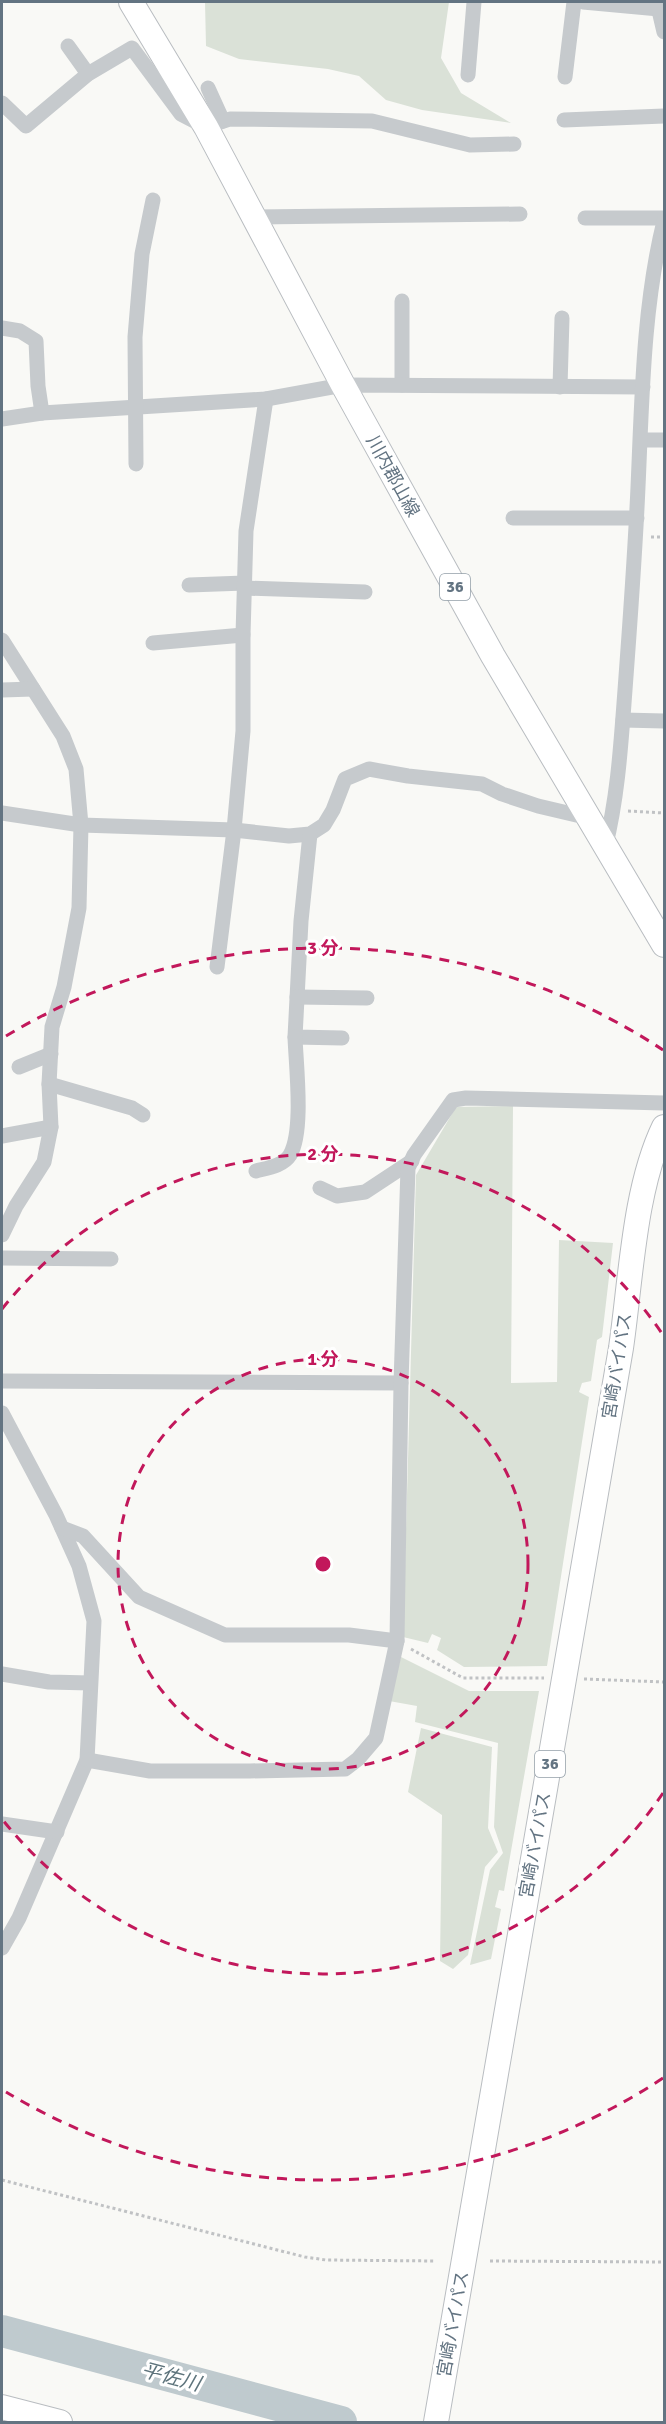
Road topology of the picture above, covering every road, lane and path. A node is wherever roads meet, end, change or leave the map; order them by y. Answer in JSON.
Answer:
{"nodes":[{"id":1,"x":131,"y":2,"type":"edge"},
{"id":2,"x":474,"y":2,"type":"edge"},
{"id":3,"x":574,"y":2,"type":"edge"},
{"id":4,"x":583,"y":2,"type":"edge"},
{"id":5,"x":658,"y":5,"type":"edge"},
{"id":6,"x":664,"y":32,"type":"edge"},
{"id":7,"x":68,"y":45,"type":"dead end"},
{"id":8,"x":88,"y":74,"type":"junction"},
{"id":9,"x":468,"y":75,"type":"dead end"},
{"id":10,"x":565,"y":77,"type":"dead end"},
{"id":11,"x":208,"y":88,"type":"dead end"},
{"id":12,"x":2,"y":103,"type":"edge"},
{"id":13,"x":664,"y":117,"type":"edge"},
{"id":14,"x":564,"y":120,"type":"dead end"},
{"id":15,"x":215,"y":124,"type":"junction"},
{"id":16,"x":514,"y":144,"type":"dead end"},
{"id":17,"x":153,"y":200,"type":"dead end"},
{"id":18,"x":520,"y":214,"type":"dead end"},
{"id":19,"x":255,"y":217,"type":"junction"},
{"id":20,"x":585,"y":218,"type":"dead end"},
{"id":21,"x":664,"y":219,"type":"edge"},
{"id":22,"x":660,"y":256,"type":"edge"},
{"id":23,"x":402,"y":301,"type":"dead end"},
{"id":24,"x":562,"y":318,"type":"dead end"},
{"id":25,"x":2,"y":328,"type":"edge"},
{"id":26,"x":343,"y":385,"type":"junction"},
{"id":27,"x":402,"y":385,"type":"junction"},
{"id":28,"x":560,"y":387,"type":"junction"},
{"id":29,"x":643,"y":387,"type":"junction"},
{"id":30,"x":266,"y":399,"type":"junction"},
{"id":31,"x":136,"y":407,"type":"junction"},
{"id":32,"x":42,"y":413,"type":"junction"},
{"id":33,"x":2,"y":419,"type":"edge"},
{"id":34,"x":640,"y":440,"type":"junction"},
{"id":35,"x":664,"y":440,"type":"edge"},
{"id":36,"x":136,"y":464,"type":"dead end"},
{"id":37,"x":513,"y":518,"type":"dead end"},
{"id":38,"x":637,"y":518,"type":"junction"},
{"id":39,"x":189,"y":585,"type":"dead end"},
{"id":40,"x":244,"y":585,"type":"junction"},
{"id":41,"x":365,"y":592,"type":"dead end"},
{"id":42,"x":243,"y":634,"type":"junction"},
{"id":43,"x":2,"y":640,"type":"edge"},
{"id":44,"x":153,"y":643,"type":"dead end"},
{"id":45,"x":33,"y":689,"type":"junction"},
{"id":46,"x":2,"y":690,"type":"edge"},
{"id":47,"x":622,"y":720,"type":"junction"},
{"id":48,"x":664,"y":721,"type":"edge"},
{"id":49,"x":615,"y":811,"type":"junction"},
{"id":50,"x":2,"y":813,"type":"edge"},
{"id":51,"x":664,"y":813,"type":"edge"},
{"id":52,"x":589,"y":818,"type":"junction"},
{"id":53,"x":81,"y":825,"type":"junction"},
{"id":54,"x":234,"y":830,"type":"junction"},
{"id":55,"x":310,"y":834,"type":"junction"},
{"id":56,"x":605,"y":848,"type":"junction"},
{"id":57,"x":664,"y":945,"type":"edge"},
{"id":58,"x":217,"y":967,"type":"dead end"},
{"id":59,"x":297,"y":997,"type":"junction"},
{"id":60,"x":367,"y":998,"type":"dead end"},
{"id":61,"x":295,"y":1037,"type":"junction"},
{"id":62,"x":342,"y":1038,"type":"dead end"},
{"id":63,"x":51,"y":1054,"type":"junction"},
{"id":64,"x":19,"y":1067,"type":"dead end"},
{"id":65,"x":49,"y":1084,"type":"junction"},
{"id":66,"x":664,"y":1103,"type":"edge"},
{"id":67,"x":142,"y":1115,"type":"dead end"},
{"id":68,"x":51,"y":1127,"type":"junction"},
{"id":69,"x":664,"y":1127,"type":"edge"},
{"id":70,"x":2,"y":1136,"type":"edge"},
{"id":71,"x":412,"y":1161,"type":"junction"},
{"id":72,"x":256,"y":1171,"type":"dead end"},
{"id":73,"x":320,"y":1188,"type":"dead end"},
{"id":74,"x":2,"y":1235,"type":"edge"},
{"id":75,"x":2,"y":1258,"type":"edge"},
{"id":76,"x":111,"y":1259,"type":"dead end"},
{"id":77,"x":2,"y":1381,"type":"edge"},
{"id":78,"x":401,"y":1383,"type":"junction"},
{"id":79,"x":2,"y":1413,"type":"edge"},
{"id":80,"x":62,"y":1528,"type":"junction"},
{"id":81,"x":397,"y":1641,"type":"junction"},
{"id":82,"x":2,"y":1674,"type":"edge"},
{"id":83,"x":565,"y":1679,"type":"junction"},
{"id":84,"x":664,"y":1682,"type":"edge"},
{"id":85,"x":90,"y":1683,"type":"junction"},
{"id":86,"x":87,"y":1760,"type":"junction"},
{"id":87,"x":2,"y":1824,"type":"edge"},
{"id":88,"x":57,"y":1832,"type":"junction"},
{"id":89,"x":2,"y":1948,"type":"edge"},
{"id":90,"x":2,"y":2180,"type":"edge"},
{"id":91,"x":435,"y":2261,"type":"dead end"},
{"id":92,"x":490,"y":2261,"type":"dead end"},
{"id":93,"x":664,"y":2262,"type":"edge"},
{"id":94,"x":2,"y":2407,"type":"edge"},
{"id":95,"x":438,"y":2413,"type":"edge"},
{"id":96,"x":60,"y":2422,"type":"edge"}],
"edges":[{"from":1,"to":15,"type":"main road","name":"川内郡山線","number":"36"},
{"from":2,"to":9,"type":"street"},
{"from":3,"to":10,"type":"street"},
{"from":4,"to":5,"type":"street"},
{"from":5,"to":6,"type":"street"},
{"from":7,"to":8,"type":"street"},
{"from":8,"to":12,"type":"street"},
{"from":8,"to":15,"type":"street"},
{"from":11,"to":15,"type":"street"},
{"from":13,"to":14,"type":"street"},
{"from":15,"to":16,"type":"street"},
{"from":15,"to":19,"type":"main road","name":"川内郡山線","number":"36"},
{"from":17,"to":31,"type":"street"},
{"from":18,"to":19,"type":"street"},
{"from":19,"to":26,"type":"main road","name":"川内郡山線","number":"36"},
{"from":20,"to":21,"type":"street"},
{"from":21,"to":22,"type":"street"},
{"from":22,"to":29,"type":"street"},
{"from":23,"to":27,"type":"street"},
{"from":24,"to":28,"type":"street"},
{"from":25,"to":32,"type":"street"},
{"from":26,"to":27,"type":"street"},
{"from":26,"to":30,"type":"street"},
{"from":26,"to":52,"type":"main road","name":"川内郡山線","number":"36"},
{"from":27,"to":28,"type":"street"},
{"from":28,"to":29,"type":"street"},
{"from":29,"to":34,"type":"street"},
{"from":30,"to":31,"type":"street"},
{"from":30,"to":40,"type":"street"},
{"from":31,"to":32,"type":"street"},
{"from":31,"to":36,"type":"street"},
{"from":32,"to":33,"type":"street"},
{"from":34,"to":35,"type":"street"},
{"from":34,"to":38,"type":"street"},
{"from":37,"to":38,"type":"street"},
{"from":38,"to":47,"type":"street"},
{"from":39,"to":40,"type":"street"},
{"from":40,"to":41,"type":"street"},
{"from":40,"to":42,"type":"street"},
{"from":42,"to":44,"type":"street"},
{"from":42,"to":54,"type":"street"},
{"from":43,"to":45,"type":"street"},
{"from":45,"to":46,"type":"street"},
{"from":45,"to":53,"type":"street"},
{"from":47,"to":48,"type":"street"},
{"from":47,"to":49,"type":"street"},
{"from":49,"to":51,"type":"path"},
{"from":49,"to":56,"type":"street"},
{"from":50,"to":53,"type":"street"},
{"from":52,"to":55,"type":"street"},
{"from":52,"to":56,"type":"main road","name":"川内郡山線","number":"36"},
{"from":53,"to":54,"type":"street"},
{"from":53,"to":63,"type":"street"},
{"from":54,"to":55,"type":"street"},
{"from":54,"to":58,"type":"street"},
{"from":55,"to":59,"type":"street"},
{"from":56,"to":57,"type":"main road","name":"川内郡山線","number":"36"},
{"from":59,"to":60,"type":"street"},
{"from":59,"to":61,"type":"street"},
{"from":61,"to":62,"type":"street"},
{"from":61,"to":72,"type":"street"},
{"from":63,"to":64,"type":"street"},
{"from":63,"to":65,"type":"street"},
{"from":65,"to":67,"type":"street"},
{"from":65,"to":68,"type":"street"},
{"from":66,"to":71,"type":"street"},
{"from":68,"to":70,"type":"street"},
{"from":68,"to":74,"type":"street"},
{"from":69,"to":83,"type":"main road","name":"宮崎バイパス","number":"36"},
{"from":71,"to":73,"type":"street"},
{"from":71,"to":78,"type":"street"},
{"from":75,"to":76,"type":"street"},
{"from":77,"to":78,"type":"street"},
{"from":78,"to":81,"type":"street"},
{"from":79,"to":80,"type":"street"},
{"from":80,"to":81,"type":"street"},
{"from":80,"to":85,"type":"street"},
{"from":81,"to":83,"type":"path"},
{"from":81,"to":86,"type":"street"},
{"from":82,"to":85,"type":"street"},
{"from":83,"to":84,"type":"path"},
{"from":83,"to":95,"type":"main road","name":"宮崎バイパス","number":"36"},
{"from":85,"to":86,"type":"street"},
{"from":86,"to":88,"type":"street"},
{"from":87,"to":88,"type":"street"},
{"from":88,"to":89,"type":"street"},
{"from":90,"to":91,"type":"path"},
{"from":92,"to":93,"type":"path"},
{"from":94,"to":96,"type":"main road"}]}
